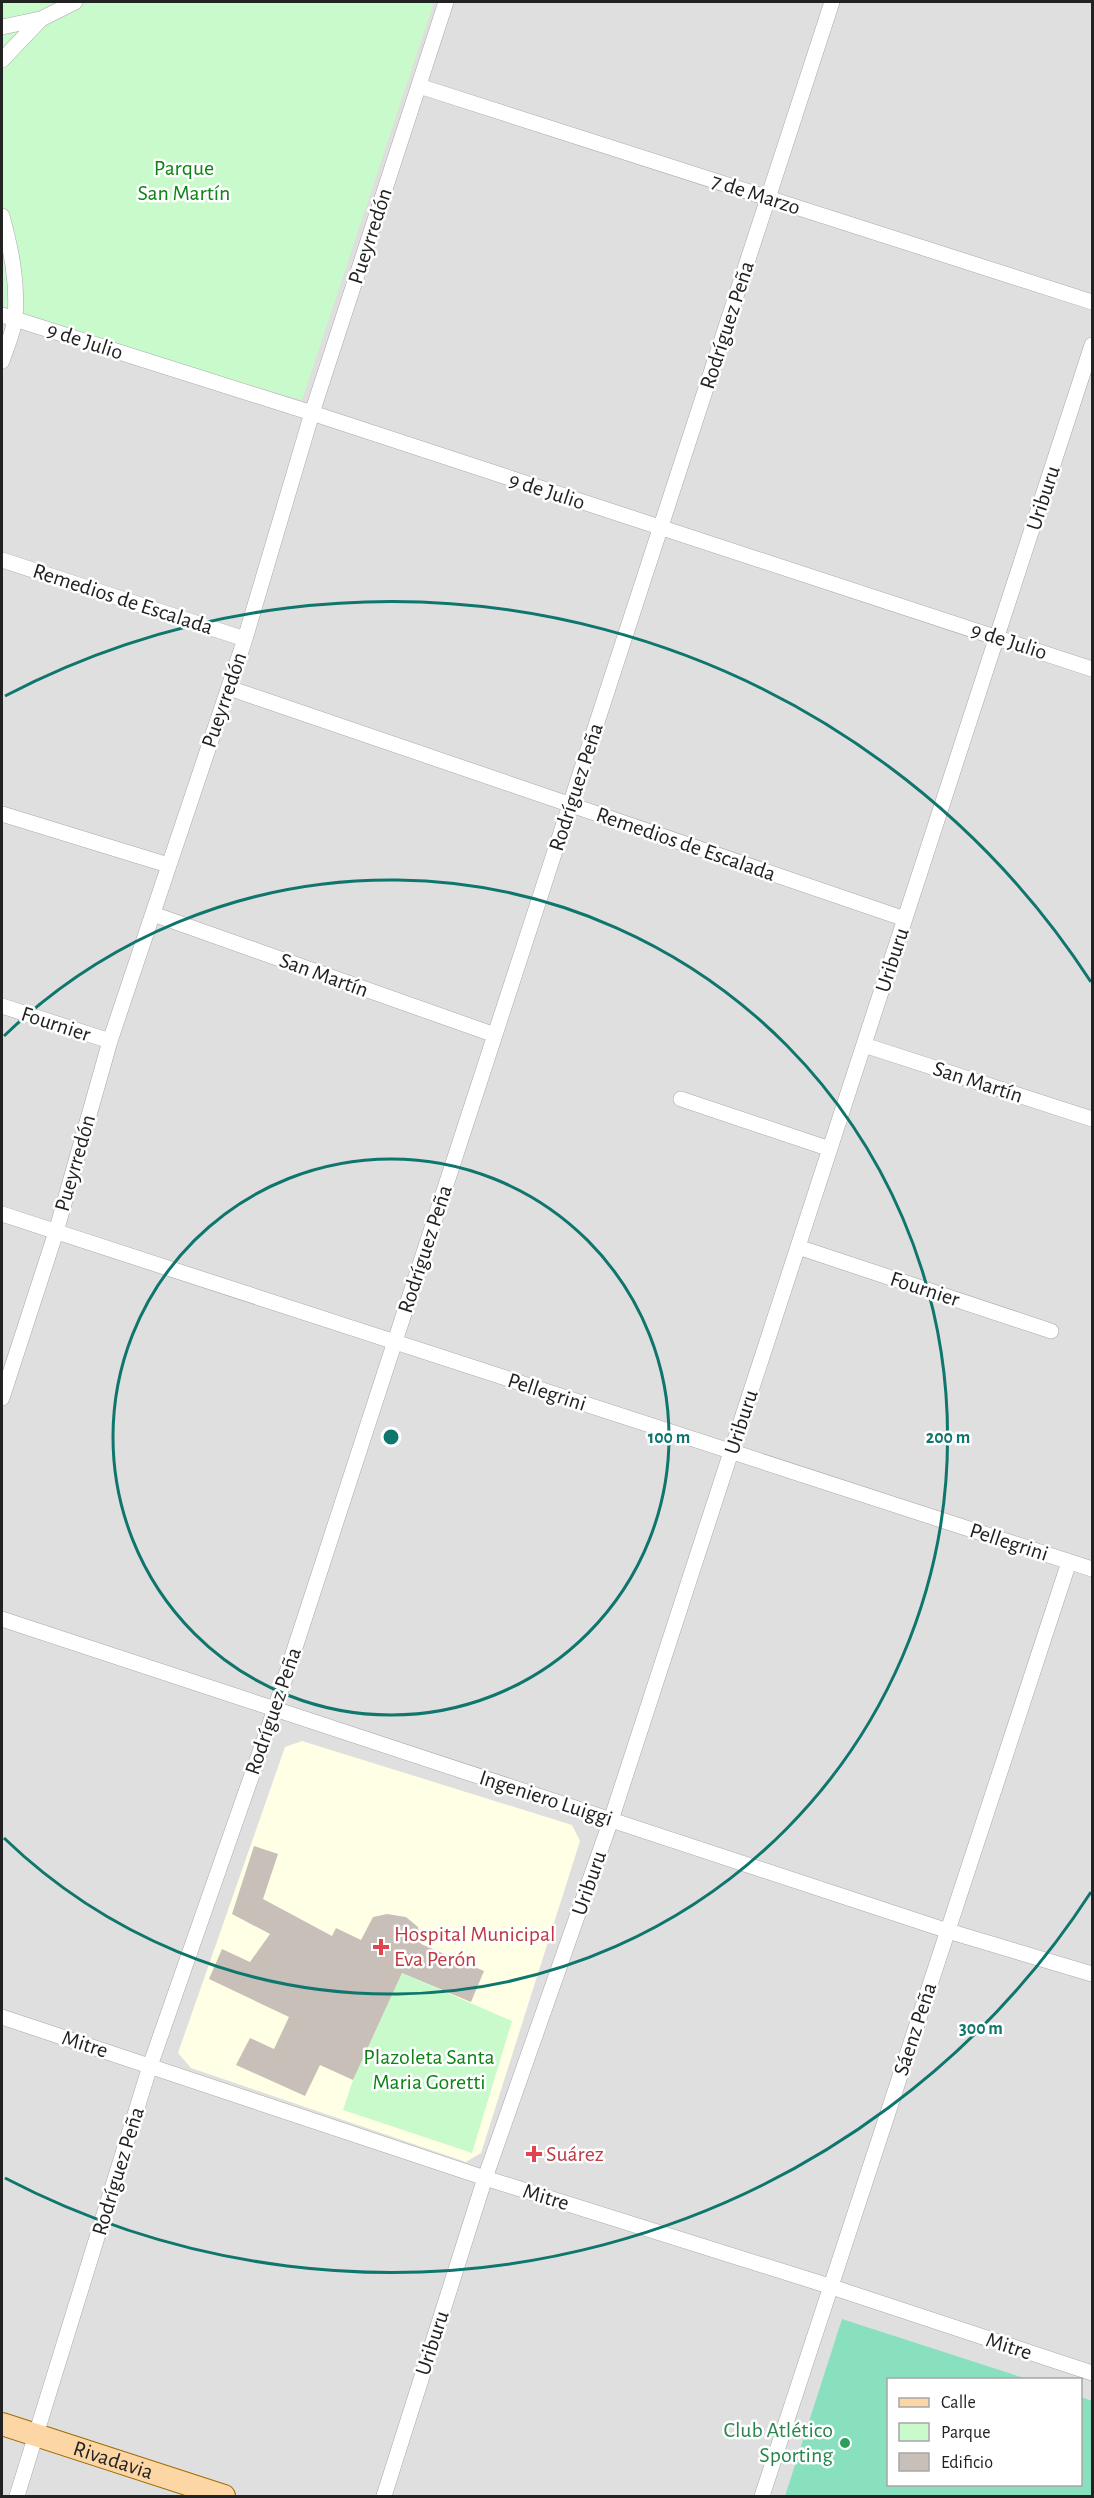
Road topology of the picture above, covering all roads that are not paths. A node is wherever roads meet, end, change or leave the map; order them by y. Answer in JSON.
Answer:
{"nodes":[{"id":1,"x":75,"y":2,"type":"edge"},
{"id":2,"x":446,"y":2,"type":"edge"},
{"id":3,"x":832,"y":2,"type":"edge"},
{"id":4,"x":41,"y":19,"type":"junction"},
{"id":5,"x":2,"y":27,"type":"edge"},
{"id":6,"x":2,"y":60,"type":"edge"},
{"id":7,"x":419,"y":86,"type":"junction"},
{"id":8,"x":768,"y":198,"type":"junction"},
{"id":9,"x":2,"y":216,"type":"edge"},
{"id":10,"x":8,"y":237,"type":"junction"},
{"id":11,"x":2,"y":256,"type":"edge"},
{"id":12,"x":1092,"y":302,"type":"edge"},
{"id":13,"x":8,"y":317,"type":"edge"},
{"id":14,"x":1092,"y":345,"type":"edge"},
{"id":15,"x":2,"y":362,"type":"edge"},
{"id":16,"x":312,"y":413,"type":"junction"},
{"id":17,"x":660,"y":528,"type":"junction"},
{"id":18,"x":2,"y":560,"type":"edge"},
{"id":19,"x":997,"y":637,"type":"junction"},
{"id":20,"x":245,"y":639,"type":"junction"},
{"id":21,"x":1092,"y":669,"type":"edge"},
{"id":22,"x":229,"y":688,"type":"junction"},
{"id":23,"x":570,"y":804,"type":"junction"},
{"id":24,"x":2,"y":814,"type":"edge"},
{"id":25,"x":168,"y":865,"type":"junction"},
{"id":26,"x":153,"y":914,"type":"junction"},
{"id":27,"x":905,"y":919,"type":"junction"},
{"id":28,"x":2,"y":1006,"type":"edge"},
{"id":29,"x":495,"y":1035,"type":"junction"},
{"id":30,"x":110,"y":1041,"type":"junction"},
{"id":31,"x":864,"y":1045,"type":"junction"},
{"id":32,"x":681,"y":1099,"type":"dead end"},
{"id":33,"x":1092,"y":1119,"type":"edge"},
{"id":34,"x":830,"y":1149,"type":"junction"},
{"id":35,"x":2,"y":1214,"type":"edge"},
{"id":36,"x":56,"y":1232,"type":"junction"},
{"id":37,"x":798,"y":1247,"type":"junction"},
{"id":38,"x":1051,"y":1330,"type":"dead end"},
{"id":39,"x":394,"y":1342,"type":"junction"},
{"id":40,"x":2,"y":1398,"type":"edge"},
{"id":41,"x":731,"y":1452,"type":"junction"},
{"id":42,"x":1069,"y":1562,"type":"junction"},
{"id":43,"x":1092,"y":1569,"type":"edge"},
{"id":44,"x":2,"y":1619,"type":"edge"},
{"id":45,"x":275,"y":1709,"type":"junction"},
{"id":46,"x":611,"y":1820,"type":"junction"},
{"id":47,"x":948,"y":1931,"type":"junction"},
{"id":48,"x":1092,"y":1974,"type":"edge"},
{"id":49,"x":2,"y":2017,"type":"edge"},
{"id":50,"x":150,"y":2066,"type":"junction"},
{"id":51,"x":485,"y":2178,"type":"junction"},
{"id":52,"x":829,"y":2286,"type":"junction"},
{"id":53,"x":1092,"y":2373,"type":"edge"},
{"id":54,"x":2,"y":2424,"type":"edge"},
{"id":55,"x":37,"y":2435,"type":"junction"},
{"id":56,"x":17,"y":2496,"type":"edge"},
{"id":57,"x":224,"y":2496,"type":"edge"},
{"id":58,"x":384,"y":2496,"type":"edge"},
{"id":59,"x":762,"y":2496,"type":"edge"}],
"edges":[{"from":1,"to":4,"type":"street"},
{"from":2,"to":7,"type":"street","name":"Pueyrredón"},
{"from":3,"to":8,"type":"street","name":"Rodríguez Peña"},
{"from":4,"to":5,"type":"street"},
{"from":4,"to":6,"type":"street"},
{"from":7,"to":8,"type":"street","name":"7 de Marzo"},
{"from":7,"to":16,"type":"street","name":"Pueyrredón"},
{"from":8,"to":12,"type":"street","name":"7 de Marzo"},
{"from":8,"to":17,"type":"street","name":"Rodríguez Peña"},
{"from":9,"to":10,"type":"street"},
{"from":10,"to":11,"type":"street"},
{"from":10,"to":13,"type":"street"},
{"from":13,"to":15,"type":"street"},
{"from":13,"to":16,"type":"street","name":"9 de Julio"},
{"from":14,"to":19,"type":"street","name":"Uriburu"},
{"from":16,"to":17,"type":"street","name":"9 de Julio"},
{"from":16,"to":20,"type":"street","name":"Pueyrredón"},
{"from":17,"to":19,"type":"street","name":"9 de Julio"},
{"from":17,"to":23,"type":"street","name":"Rodríguez Peña"},
{"from":18,"to":20,"type":"street","name":"Remedios de Escalada"},
{"from":19,"to":21,"type":"street","name":"9 de Julio"},
{"from":19,"to":27,"type":"street","name":"Uriburu"},
{"from":20,"to":22,"type":"street","name":"Pueyrredón"},
{"from":22,"to":23,"type":"street","name":"Remedios de Escalada"},
{"from":22,"to":25,"type":"street","name":"Pueyrredón"},
{"from":23,"to":27,"type":"street","name":"Remedios de Escalada"},
{"from":23,"to":29,"type":"street","name":"Rodríguez Peña"},
{"from":24,"to":25,"type":"street"},
{"from":25,"to":26,"type":"street","name":"Pueyrredón"},
{"from":26,"to":29,"type":"street","name":"San Martín"},
{"from":26,"to":30,"type":"street","name":"Pueyrredón"},
{"from":27,"to":31,"type":"street","name":"Uriburu"},
{"from":28,"to":30,"type":"street","name":"Fournier"},
{"from":29,"to":39,"type":"street","name":"Rodríguez Peña"},
{"from":30,"to":36,"type":"street","name":"Pueyrredón"},
{"from":31,"to":33,"type":"street","name":"San Martín"},
{"from":31,"to":34,"type":"street","name":"Uriburu"},
{"from":32,"to":34,"type":"street"},
{"from":34,"to":37,"type":"street","name":"Uriburu"},
{"from":35,"to":36,"type":"street","name":"Pellegrini"},
{"from":36,"to":39,"type":"street","name":"Pellegrini"},
{"from":36,"to":40,"type":"street","name":"Pueyrredón"},
{"from":37,"to":38,"type":"street","name":"Fournier"},
{"from":37,"to":41,"type":"street","name":"Uriburu"},
{"from":39,"to":41,"type":"street","name":"Pellegrini"},
{"from":39,"to":45,"type":"street","name":"Rodríguez Peña"},
{"from":41,"to":42,"type":"street","name":"Pellegrini"},
{"from":41,"to":46,"type":"street","name":"Uriburu"},
{"from":42,"to":43,"type":"street","name":"Pellegrini"},
{"from":42,"to":47,"type":"street","name":"Sáenz Peña"},
{"from":44,"to":45,"type":"street","name":"Ingeniero Luiggi"},
{"from":45,"to":46,"type":"street","name":"Ingeniero Luiggi"},
{"from":45,"to":50,"type":"street","name":"Rodríguez Peña"},
{"from":46,"to":47,"type":"street","name":"Ingeniero Luiggi"},
{"from":46,"to":51,"type":"street","name":"Uriburu"},
{"from":47,"to":48,"type":"street","name":"Ingeniero Luiggi"},
{"from":47,"to":52,"type":"street","name":"Sáenz Peña"},
{"from":49,"to":50,"type":"street","name":"Mitre"},
{"from":50,"to":51,"type":"street","name":"Mitre"},
{"from":50,"to":55,"type":"street","name":"Rodríguez Peña"},
{"from":51,"to":52,"type":"street","name":"Mitre"},
{"from":51,"to":58,"type":"street","name":"Uriburu"},
{"from":52,"to":53,"type":"street","name":"Mitre"},
{"from":52,"to":59,"type":"street","name":"Sáenz Peña"},
{"from":54,"to":55,"type":"main road","name":"Rivadavia"},
{"from":55,"to":56,"type":"street","name":"Rodríguez Peña"},
{"from":55,"to":57,"type":"main road","name":"Rivadavia"}]}
